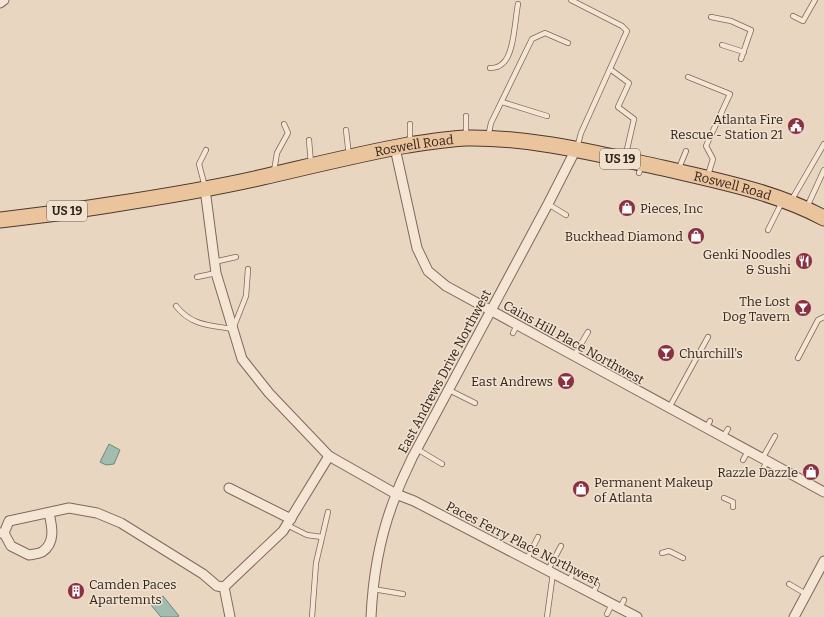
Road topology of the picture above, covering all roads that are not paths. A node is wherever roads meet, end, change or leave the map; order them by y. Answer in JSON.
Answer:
{"nodes":[{"id":1,"x":4,"y":0,"type":"edge"},
{"id":2,"x":571,"y":0,"type":"edge"},
{"id":3,"x":815,"y":0,"type":"edge"},
{"id":4,"x":0,"y":3,"type":"edge"},
{"id":5,"x":518,"y":4,"type":"dead end"},
{"id":6,"x":793,"y":16,"type":"dead end"},
{"id":7,"x":711,"y":17,"type":"dead end"},
{"id":8,"x":568,"y":43,"type":"dead end"},
{"id":9,"x":722,"y":45,"type":"dead end"},
{"id":10,"x":744,"y":52,"type":"junction"},
{"id":11,"x":741,"y":59,"type":"dead end"},
{"id":12,"x":490,"y":68,"type":"dead end"},
{"id":13,"x":610,"y":69,"type":"junction"},
{"id":14,"x":688,"y":77,"type":"dead end"},
{"id":15,"x":502,"y":102,"type":"junction"},
{"id":16,"x":466,"y":116,"type":"dead end"},
{"id":17,"x":546,"y":116,"type":"dead end"},
{"id":18,"x":284,"y":124,"type":"dead end"},
{"id":19,"x":410,"y":124,"type":"dead end"},
{"id":20,"x":346,"y":130,"type":"dead end"},
{"id":21,"x":466,"y":138,"type":"junction"},
{"id":22,"x":487,"y":138,"type":"junction"},
{"id":23,"x":309,"y":140,"type":"dead end"},
{"id":24,"x":824,"y":144,"type":"edge"},
{"id":25,"x":410,"y":145,"type":"junction"},
{"id":26,"x":395,"y":148,"type":"junction"},
{"id":27,"x":576,"y":149,"type":"junction"},
{"id":28,"x":206,"y":150,"type":"dead end"},
{"id":29,"x":686,"y":151,"type":"dead end"},
{"id":30,"x":349,"y":158,"type":"junction"},
{"id":31,"x":624,"y":160,"type":"junction"},
{"id":32,"x":311,"y":166,"type":"junction"},
{"id":33,"x":824,"y":170,"type":"edge"},
{"id":34,"x":678,"y":172,"type":"junction"},
{"id":35,"x":274,"y":175,"type":"junction"},
{"id":36,"x":707,"y":178,"type":"junction"},
{"id":37,"x":205,"y":189,"type":"junction"},
{"id":38,"x":787,"y":201,"type":"junction"},
{"id":39,"x":548,"y":204,"type":"junction"},
{"id":40,"x":806,"y":208,"type":"junction"},
{"id":41,"x":566,"y":215,"type":"dead end"},
{"id":42,"x":824,"y":218,"type":"edge"},
{"id":43,"x":0,"y":220,"type":"edge"},
{"id":44,"x":768,"y":230,"type":"dead end"},
{"id":45,"x":236,"y":257,"type":"dead end"},
{"id":46,"x":214,"y":262,"type":"junction"},
{"id":47,"x":248,"y":269,"type":"dead end"},
{"id":48,"x":216,"y":273,"type":"junction"},
{"id":49,"x":198,"y":278,"type":"dead end"},
{"id":50,"x":176,"y":306,"type":"dead end"},
{"id":51,"x":491,"y":311,"type":"junction"},
{"id":52,"x":824,"y":317,"type":"edge"},
{"id":53,"x":233,"y":329,"type":"junction"},
{"id":54,"x":588,"y":332,"type":"dead end"},
{"id":55,"x":708,"y":336,"type":"dead end"},
{"id":56,"x":574,"y":356,"type":"junction"},
{"id":57,"x":798,"y":358,"type":"dead end"},
{"id":58,"x":449,"y":390,"type":"junction"},
{"id":59,"x":475,"y":403,"type":"dead end"},
{"id":60,"x":669,"y":408,"type":"junction"},
{"id":61,"x":775,"y":436,"type":"dead end"},
{"id":62,"x":417,"y":449,"type":"junction"},
{"id":63,"x":748,"y":451,"type":"junction"},
{"id":64,"x":330,"y":456,"type":"junction"},
{"id":65,"x":743,"y":460,"type":"dead end"},
{"id":66,"x":765,"y":460,"type":"junction"},
{"id":67,"x":442,"y":464,"type":"dead end"},
{"id":68,"x":762,"y":471,"type":"dead end"},
{"id":69,"x":228,"y":488,"type":"dead end"},
{"id":70,"x":824,"y":492,"type":"edge"},
{"id":71,"x":396,"y":494,"type":"junction"},
{"id":72,"x":724,"y":498,"type":"dead end"},
{"id":73,"x":733,"y":507,"type":"dead end"},
{"id":74,"x":328,"y":512,"type":"dead end"},
{"id":75,"x":49,"y":513,"type":"junction"},
{"id":76,"x":289,"y":522,"type":"junction"},
{"id":77,"x":2,"y":533,"type":"edge"},
{"id":78,"x":322,"y":537,"type":"junction"},
{"id":79,"x":538,"y":537,"type":"dead end"},
{"id":80,"x":561,"y":546,"type":"dead end"},
{"id":81,"x":662,"y":553,"type":"dead end"},
{"id":82,"x":682,"y":558,"type":"dead end"},
{"id":83,"x":527,"y":559,"type":"junction"},
{"id":84,"x":824,"y":561,"type":"edge"},
{"id":85,"x":551,"y":571,"type":"junction"},
{"id":86,"x":789,"y":584,"type":"dead end"},
{"id":87,"x":224,"y":587,"type":"junction"},
{"id":88,"x":373,"y":589,"type":"junction"},
{"id":89,"x":403,"y":594,"type":"dead end"},
{"id":90,"x":806,"y":594,"type":"junction"},
{"id":91,"x":619,"y":604,"type":"junction"},
{"id":92,"x":606,"y":614,"type":"dead end"},
{"id":93,"x":230,"y":617,"type":"edge"},
{"id":94,"x":312,"y":617,"type":"edge"},
{"id":95,"x":371,"y":617,"type":"edge"},
{"id":96,"x":547,"y":617,"type":"edge"},
{"id":97,"x":637,"y":617,"type":"edge"},
{"id":98,"x":794,"y":617,"type":"edge"}],
"edges":[{"from":1,"to":4,"type":"street"},
{"from":2,"to":13,"type":"lane"},
{"from":3,"to":6,"type":"lane"},
{"from":5,"to":12,"type":"lane"},
{"from":7,"to":10,"type":"lane"},
{"from":8,"to":15,"type":"lane"},
{"from":9,"to":10,"type":"lane"},
{"from":10,"to":11,"type":"lane"},
{"from":13,"to":27,"type":"lane"},
{"from":13,"to":31,"type":"lane"},
{"from":14,"to":36,"type":"lane"},
{"from":15,"to":17,"type":"lane"},
{"from":15,"to":22,"type":"lane"},
{"from":16,"to":21,"type":"lane"},
{"from":18,"to":35,"type":"lane"},
{"from":19,"to":25,"type":"lane"},
{"from":20,"to":30,"type":"lane"},
{"from":21,"to":22,"type":"main road","name":"Roswell Road","number":"US 19"},
{"from":21,"to":25,"type":"main road","name":"Roswell Road","number":"US 19"},
{"from":22,"to":27,"type":"main road","name":"Roswell Road","number":"US 19"},
{"from":23,"to":32,"type":"lane"},
{"from":24,"to":38,"type":"lane"},
{"from":25,"to":26,"type":"main road","name":"Roswell Road","number":"US 19"},
{"from":26,"to":30,"type":"main road","name":"Roswell Road","number":"US 19"},
{"from":26,"to":51,"type":"street","name":"Cains Hill Place Northwest"},
{"from":27,"to":31,"type":"main road","name":"Roswell Road","number":"US 19"},
{"from":27,"to":39,"type":"street","name":"East Andrews Drive Northwest"},
{"from":28,"to":37,"type":"lane"},
{"from":29,"to":34,"type":"lane"},
{"from":30,"to":32,"type":"main road","name":"Roswell Road","number":"US 19"},
{"from":31,"to":34,"type":"main road","name":"Roswell Road","number":"US 19"},
{"from":32,"to":35,"type":"main road","name":"Roswell Road","number":"US 19"},
{"from":33,"to":40,"type":"lane"},
{"from":34,"to":36,"type":"main road","name":"Roswell Road","number":"US 19"},
{"from":35,"to":37,"type":"main road","name":"Roswell Road","number":"US 19"},
{"from":36,"to":38,"type":"main road","name":"Roswell Road","number":"US 19"},
{"from":37,"to":43,"type":"main road","name":"Roswell Road","number":"US 19"},
{"from":37,"to":46,"type":"street","name":"Paces Ferry Place Northwest"},
{"from":38,"to":40,"type":"main road","name":"Roswell Road","number":"US 19"},
{"from":38,"to":44,"type":"lane"},
{"from":39,"to":41,"type":"lane"},
{"from":39,"to":51,"type":"street","name":"East Andrews Drive Northwest"},
{"from":40,"to":42,"type":"main road","name":"Roswell Road","number":"US 19"},
{"from":45,"to":46,"type":"lane"},
{"from":46,"to":48,"type":"street","name":"Paces Ferry Place Northwest"},
{"from":47,"to":53,"type":"lane"},
{"from":48,"to":49,"type":"lane"},
{"from":48,"to":53,"type":"street","name":"Paces Ferry Place Northwest"},
{"from":50,"to":53,"type":"lane"},
{"from":51,"to":56,"type":"street","name":"Cains Hill Place Northwest"},
{"from":51,"to":58,"type":"street","name":"East Andrews Drive Northwest"},
{"from":52,"to":57,"type":"lane"},
{"from":53,"to":64,"type":"street","name":"Paces Ferry Place Northwest"},
{"from":54,"to":56,"type":"lane"},
{"from":55,"to":60,"type":"lane"},
{"from":56,"to":60,"type":"street","name":"Cains Hill Place Northwest"},
{"from":58,"to":59,"type":"lane"},
{"from":58,"to":62,"type":"street","name":"East Andrews Drive Northwest"},
{"from":60,"to":63,"type":"street","name":"Cains Hill Place Northwest"},
{"from":61,"to":66,"type":"lane"},
{"from":62,"to":67,"type":"lane"},
{"from":62,"to":71,"type":"street","name":"East Andrews Drive Northwest"},
{"from":63,"to":65,"type":"lane"},
{"from":63,"to":66,"type":"street","name":"Cains Hill Place Northwest"},
{"from":64,"to":71,"type":"street","name":"Paces Ferry Place Northwest"},
{"from":64,"to":76,"type":"street"},
{"from":66,"to":68,"type":"lane"},
{"from":66,"to":70,"type":"street","name":"Cains Hill Place Northwest"},
{"from":69,"to":76,"type":"street"},
{"from":71,"to":83,"type":"street","name":"Paces Ferry Place Northwest"},
{"from":71,"to":88,"type":"street","name":"East Andrews Drive Northwest"},
{"from":72,"to":73,"type":"lane"},
{"from":74,"to":78,"type":"lane"},
{"from":75,"to":77,"type":"street"},
{"from":75,"to":77,"type":"street"},
{"from":75,"to":87,"type":"street"},
{"from":76,"to":78,"type":"lane"},
{"from":76,"to":87,"type":"street"},
{"from":78,"to":94,"type":"lane"},
{"from":79,"to":83,"type":"lane"},
{"from":80,"to":85,"type":"lane"},
{"from":81,"to":82,"type":"lane"},
{"from":83,"to":85,"type":"street","name":"Paces Ferry Place Northwest"},
{"from":84,"to":90,"type":"street"},
{"from":85,"to":91,"type":"street","name":"Paces Ferry Place Northwest"},
{"from":85,"to":96,"type":"lane"},
{"from":86,"to":90,"type":"lane"},
{"from":87,"to":93,"type":"street"},
{"from":88,"to":89,"type":"lane"},
{"from":88,"to":95,"type":"street","name":"East Andrews Drive Northwest"},
{"from":90,"to":98,"type":"street"},
{"from":91,"to":92,"type":"lane"},
{"from":91,"to":97,"type":"street","name":"Paces Ferry Place Northwest"}]}
